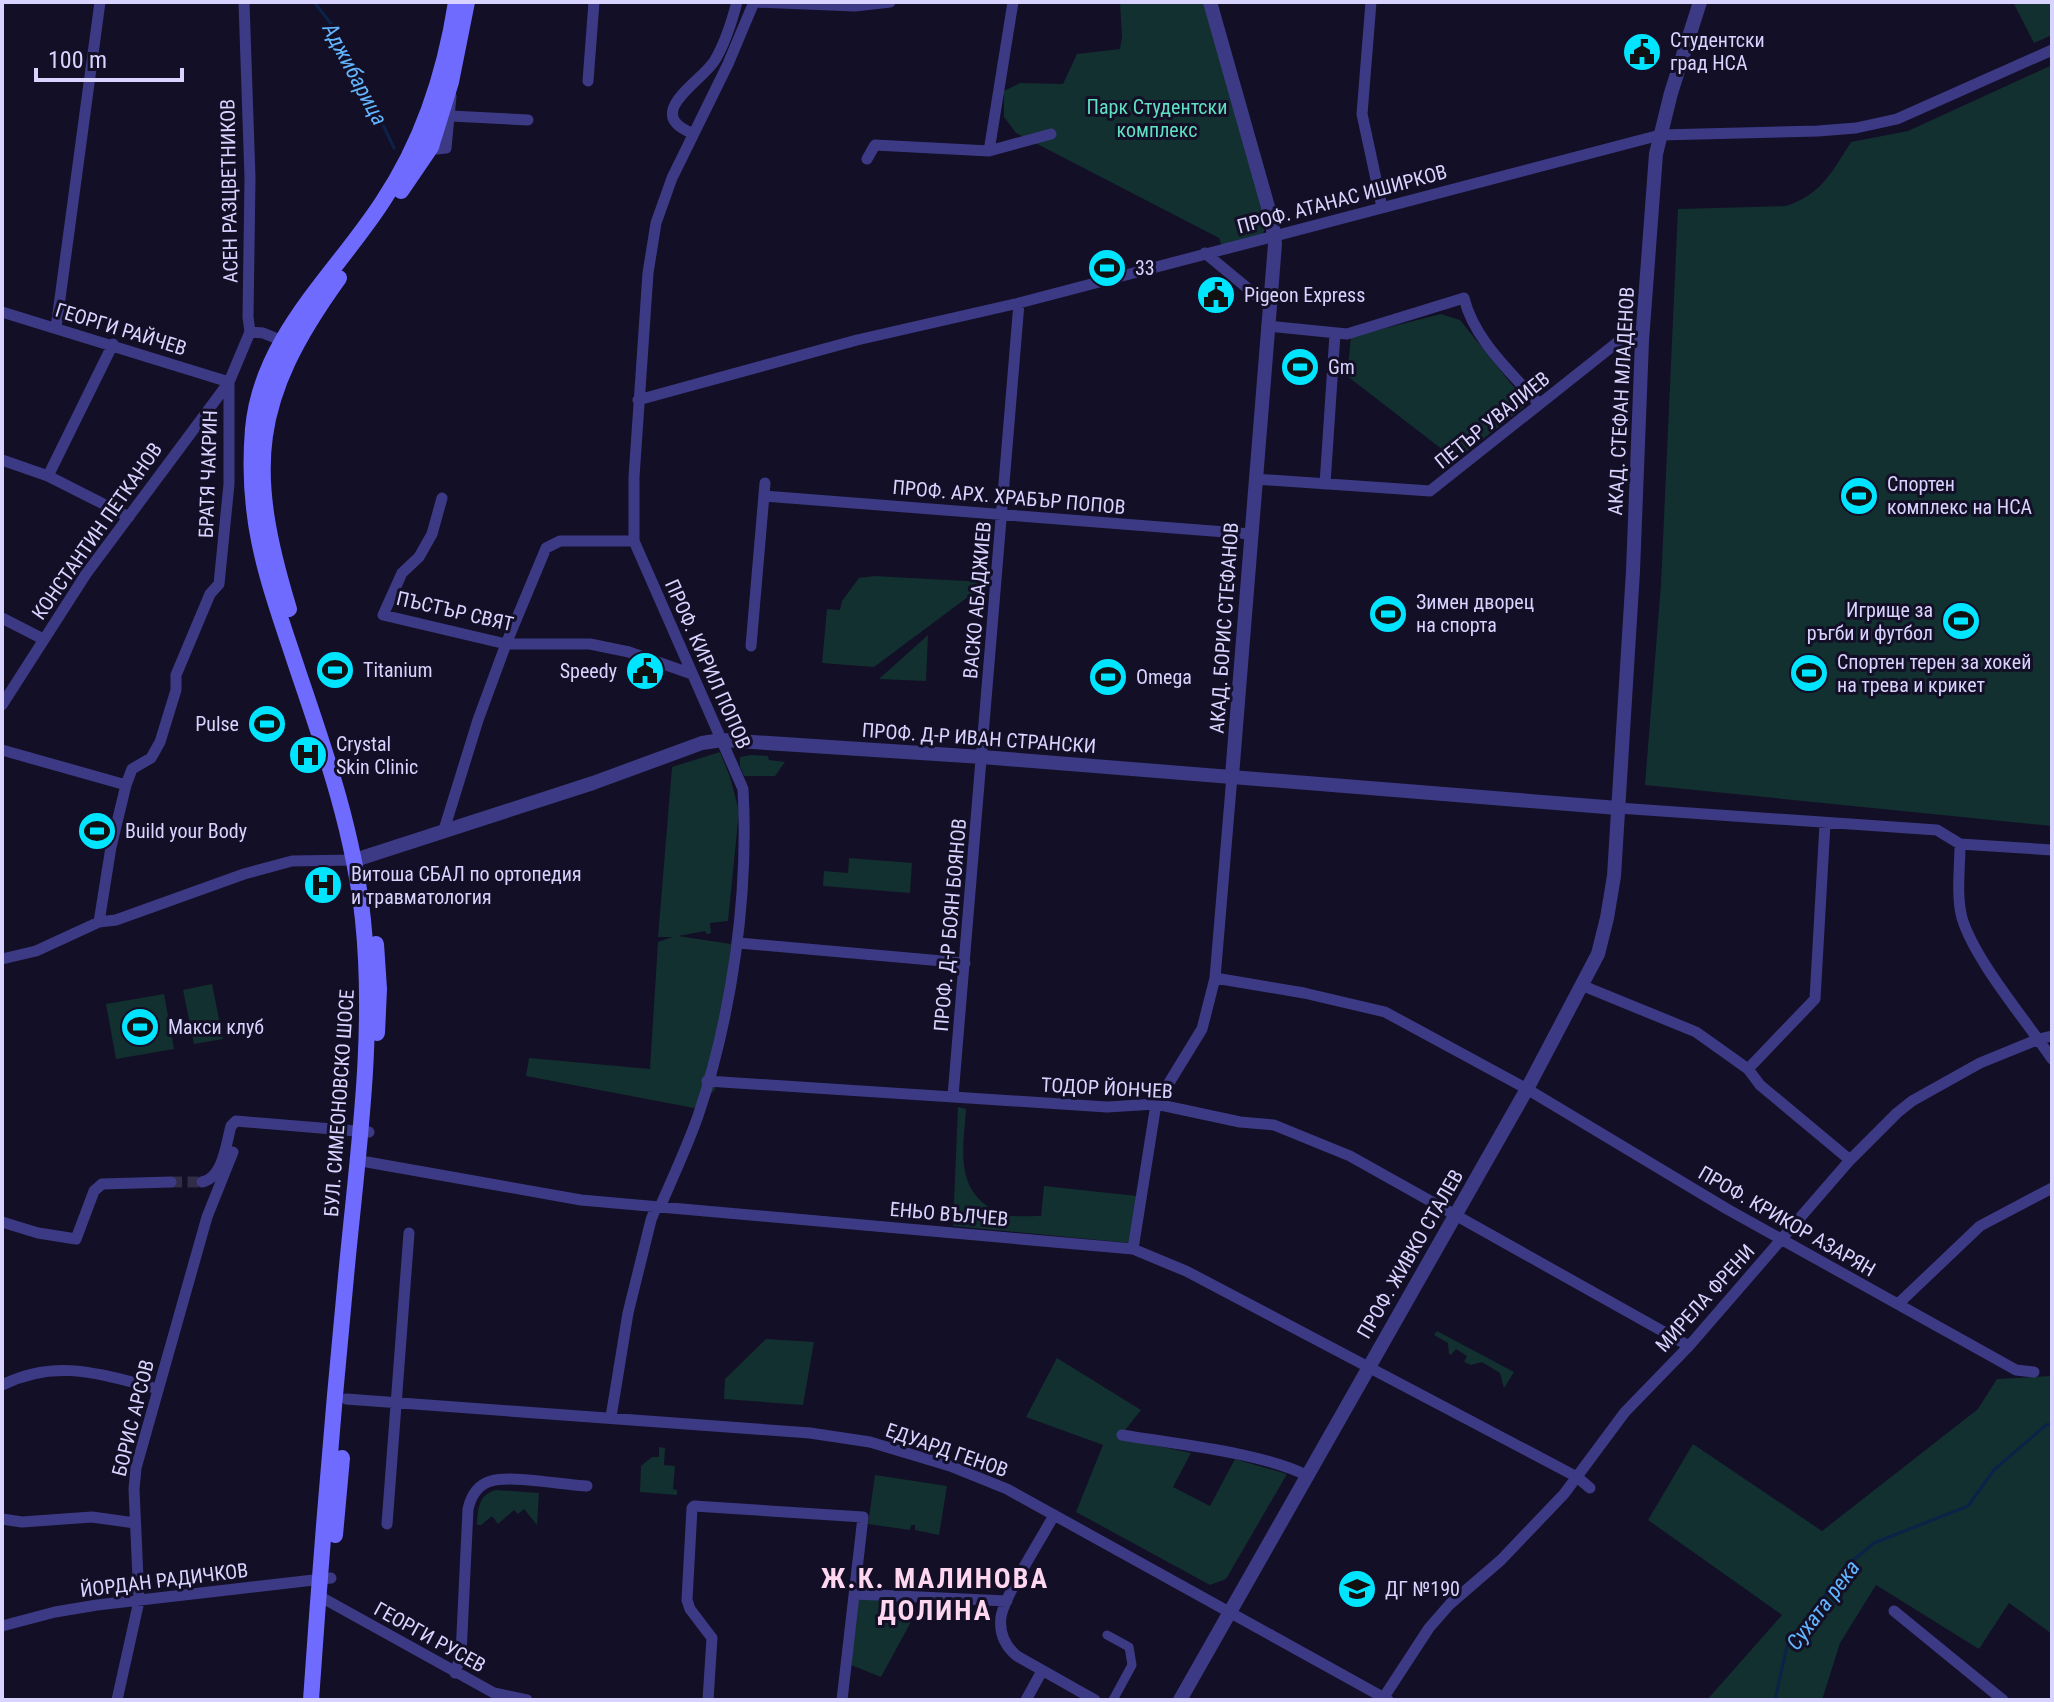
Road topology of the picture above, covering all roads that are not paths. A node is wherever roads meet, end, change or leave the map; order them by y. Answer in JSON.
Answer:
{"nodes":[{"id":1,"x":100,"y":2,"type":"edge"},
{"id":2,"x":244,"y":2,"type":"edge"},
{"id":3,"x":456,"y":2,"type":"edge"},
{"id":4,"x":467,"y":2,"type":"edge"},
{"id":5,"x":594,"y":2,"type":"edge"},
{"id":6,"x":737,"y":2,"type":"edge"},
{"id":7,"x":754,"y":2,"type":"edge"},
{"id":8,"x":890,"y":2,"type":"edge"},
{"id":9,"x":1013,"y":2,"type":"edge"},
{"id":10,"x":1210,"y":2,"type":"edge"},
{"id":11,"x":1371,"y":2,"type":"edge"},
{"id":12,"x":1700,"y":2,"type":"edge"},
{"id":13,"x":2052,"y":50,"type":"edge"},
{"id":14,"x":588,"y":81,"type":"dead end"},
{"id":15,"x":451,"y":82,"type":"junction"},
{"id":16,"x":451,"y":116,"type":"junction"},
{"id":17,"x":528,"y":120,"type":"dead end"},
{"id":18,"x":692,"y":133,"type":"junction"},
{"id":19,"x":1051,"y":134,"type":"dead end"},
{"id":20,"x":1660,"y":135,"type":"junction"},
{"id":21,"x":425,"y":143,"type":"junction"},
{"id":22,"x":989,"y":151,"type":"junction"},
{"id":23,"x":867,"y":159,"type":"dead end"},
{"id":24,"x":1382,"y":207,"type":"junction"},
{"id":25,"x":1274,"y":236,"type":"junction"},
{"id":26,"x":1205,"y":253,"type":"junction"},
{"id":27,"x":1019,"y":303,"type":"junction"},
{"id":28,"x":1269,"y":306,"type":"junction"},
{"id":29,"x":2,"y":312,"type":"edge"},
{"id":30,"x":1267,"y":326,"type":"junction"},
{"id":31,"x":56,"y":328,"type":"junction"},
{"id":32,"x":250,"y":332,"type":"junction"},
{"id":33,"x":1335,"y":334,"type":"junction"},
{"id":34,"x":1642,"y":341,"type":"junction"},
{"id":35,"x":113,"y":344,"type":"junction"},
{"id":36,"x":288,"y":344,"type":"junction"},
{"id":37,"x":229,"y":382,"type":"junction"},
{"id":38,"x":638,"y":400,"type":"junction"},
{"id":39,"x":1539,"y":404,"type":"junction"},
{"id":40,"x":2,"y":460,"type":"edge"},
{"id":41,"x":48,"y":476,"type":"junction"},
{"id":42,"x":1255,"y":479,"type":"junction"},
{"id":43,"x":1325,"y":484,"type":"junction"},
{"id":44,"x":442,"y":498,"type":"dead end"},
{"id":45,"x":1003,"y":514,"type":"junction"},
{"id":46,"x":129,"y":517,"type":"junction"},
{"id":47,"x":1251,"y":534,"type":"junction"},
{"id":48,"x":634,"y":541,"type":"junction"},
{"id":49,"x":2,"y":618,"type":"edge"},
{"id":50,"x":43,"y":639,"type":"junction"},
{"id":51,"x":506,"y":644,"type":"junction"},
{"id":52,"x":751,"y":646,"type":"dead end"},
{"id":53,"x":692,"y":674,"type":"junction"},
{"id":54,"x":2,"y":705,"type":"edge"},
{"id":55,"x":722,"y":740,"type":"junction"},
{"id":56,"x":2,"y":750,"type":"edge"},
{"id":57,"x":982,"y":757,"type":"junction"},
{"id":58,"x":1232,"y":776,"type":"junction"},
{"id":59,"x":126,"y":785,"type":"junction"},
{"id":60,"x":1618,"y":808,"type":"junction"},
{"id":61,"x":1825,"y":824,"type":"junction"},
{"id":62,"x":443,"y":833,"type":"junction"},
{"id":63,"x":1960,"y":844,"type":"junction"},
{"id":64,"x":2052,"y":850,"type":"edge"},
{"id":65,"x":360,"y":860,"type":"junction"},
{"id":66,"x":107,"y":921,"type":"junction"},
{"id":67,"x":739,"y":943,"type":"junction"},
{"id":68,"x":2,"y":959,"type":"edge"},
{"id":69,"x":965,"y":963,"type":"junction"},
{"id":70,"x":1215,"y":978,"type":"junction"},
{"id":71,"x":1581,"y":985,"type":"junction"},
{"id":72,"x":2052,"y":1036,"type":"edge"},
{"id":73,"x":2039,"y":1039,"type":"junction"},
{"id":74,"x":2052,"y":1059,"type":"edge"},
{"id":75,"x":1748,"y":1069,"type":"junction"},
{"id":76,"x":707,"y":1081,"type":"junction"},
{"id":77,"x":1527,"y":1089,"type":"junction"},
{"id":78,"x":953,"y":1096,"type":"junction"},
{"id":79,"x":1156,"y":1104,"type":"junction"},
{"id":80,"x":365,"y":1131,"type":"junction"},
{"id":81,"x":233,"y":1152,"type":"dead end"},
{"id":82,"x":1850,"y":1160,"type":"junction"},
{"id":83,"x":367,"y":1162,"type":"junction"},
{"id":84,"x":171,"y":1182,"type":"tunnel mouth"},
{"id":85,"x":202,"y":1182,"type":"dead end"},
{"id":86,"x":2052,"y":1188,"type":"edge"},
{"id":87,"x":658,"y":1207,"type":"junction"},
{"id":88,"x":1454,"y":1216,"type":"junction"},
{"id":89,"x":2,"y":1222,"type":"edge"},
{"id":90,"x":409,"y":1233,"type":"dead end"},
{"id":91,"x":1782,"y":1239,"type":"junction"},
{"id":92,"x":1133,"y":1249,"type":"junction"},
{"id":93,"x":1898,"y":1304,"type":"junction"},
{"id":94,"x":1689,"y":1346,"type":"junction"},
{"id":95,"x":1369,"y":1366,"type":"junction"},
{"id":96,"x":2034,"y":1372,"type":"dead end"},
{"id":97,"x":2,"y":1385,"type":"edge"},
{"id":98,"x":151,"y":1387,"type":"dead end"},
{"id":99,"x":346,"y":1399,"type":"junction"},
{"id":100,"x":395,"y":1402,"type":"junction"},
{"id":101,"x":611,"y":1417,"type":"junction"},
{"id":102,"x":1122,"y":1435,"type":"dead end"},
{"id":103,"x":1306,"y":1475,"type":"junction"},
{"id":104,"x":1577,"y":1477,"type":"junction"},
{"id":105,"x":587,"y":1486,"type":"dead end"},
{"id":106,"x":1590,"y":1488,"type":"dead end"},
{"id":107,"x":1054,"y":1515,"type":"junction"},
{"id":108,"x":2,"y":1519,"type":"edge"},
{"id":109,"x":135,"y":1523,"type":"junction"},
{"id":110,"x":387,"y":1524,"type":"dead end"},
{"id":111,"x":326,"y":1578,"type":"junction"},
{"id":112,"x":855,"y":1594,"type":"junction"},
{"id":113,"x":324,"y":1599,"type":"junction"},
{"id":114,"x":139,"y":1601,"type":"junction"},
{"id":115,"x":1007,"y":1601,"type":"junction"},
{"id":116,"x":1894,"y":1611,"type":"dead end"},
{"id":117,"x":1228,"y":1612,"type":"junction"},
{"id":118,"x":2,"y":1626,"type":"edge"},
{"id":119,"x":1107,"y":1635,"type":"dead end"},
{"id":120,"x":1042,"y":1671,"type":"junction"},
{"id":121,"x":455,"y":1673,"type":"junction"},
{"id":122,"x":1384,"y":1699,"type":"edge"},
{"id":123,"x":117,"y":1700,"type":"edge"},
{"id":124,"x":311,"y":1700,"type":"edge"},
{"id":125,"x":322,"y":1700,"type":"edge"},
{"id":126,"x":527,"y":1700,"type":"edge"},
{"id":127,"x":708,"y":1700,"type":"edge"},
{"id":128,"x":842,"y":1700,"type":"edge"},
{"id":129,"x":1026,"y":1700,"type":"edge"},
{"id":130,"x":1095,"y":1700,"type":"edge"},
{"id":131,"x":1113,"y":1700,"type":"edge"},
{"id":132,"x":1180,"y":1700,"type":"edge"},
{"id":133,"x":2003,"y":1700,"type":"edge"}],
"edges":[{"from":1,"to":31,"type":"street"},
{"from":2,"to":32,"type":"street","name":"АСЕН РАЗЦВЕТНИКОВ"},
{"from":3,"to":21,"type":"main road","name":"БУЛ. СИМЕОНОВСКО ШОСЕ"},
{"from":4,"to":15,"type":"main road","name":"БУЛ. СИМЕОНОВСКО ШОСЕ"},
{"from":5,"to":14,"type":"street"},
{"from":6,"to":18,"type":"street"},
{"from":7,"to":8,"type":"street"},
{"from":7,"to":18,"type":"street","name":"ПРОФ. КИРИЛ ПОПОВ"},
{"from":9,"to":22,"type":"street"},
{"from":10,"to":25,"type":"street","name":"АКАД. БОРИС СТЕФАНОВ"},
{"from":11,"to":24,"type":"street"},
{"from":12,"to":20,"type":"street","name":"АКАД. СТЕФАН МЛАДЕНОВ"},
{"from":13,"to":20,"type":"street","name":"ПРОФ. АТАНАС ИШИРКОВ"},
{"from":15,"to":16,"type":"street","name":"БУЛ. СИМЕОНОВСКО ШОСЕ"},
{"from":15,"to":21,"type":"main road","name":"БУЛ. СИМЕОНОВСКО ШОСЕ"},
{"from":16,"to":17,"type":"street"},
{"from":16,"to":21,"type":"street","name":"БУЛ. СИМЕОНОВСКО ШОСЕ"},
{"from":18,"to":38,"type":"street","name":"ПРОФ. КИРИЛ ПОПОВ"},
{"from":19,"to":22,"type":"street"},
{"from":20,"to":24,"type":"street","name":"ПРОФ. АТАНАС ИШИРКОВ"},
{"from":20,"to":34,"type":"street","name":"АКАД. СТЕФАН МЛАДЕНОВ"},
{"from":21,"to":36,"type":"main road","name":"БУЛ. СИМЕОНОВСКО ШОСЕ"},
{"from":22,"to":23,"type":"street"},
{"from":24,"to":25,"type":"street","name":"ПРОФ. АТАНАС ИШИРКОВ"},
{"from":25,"to":26,"type":"street","name":"ПРОФ. АТАНАС ИШИРКОВ"},
{"from":25,"to":28,"type":"street","name":"АКАД. БОРИС СТЕФАНОВ"},
{"from":26,"to":27,"type":"street","name":"ПРОФ. АТАНАС ИШИРКОВ"},
{"from":26,"to":28,"type":"street"},
{"from":27,"to":38,"type":"street","name":"ПРОФ. АТАНАС ИШИРКОВ"},
{"from":27,"to":45,"type":"street","name":"ВАСКО АБАДЖИЕВ"},
{"from":28,"to":30,"type":"street","name":"АКАД. БОРИС СТЕФАНОВ"},
{"from":29,"to":31,"type":"street","name":"ГЕОРГИ РАЙЧЕВ"},
{"from":30,"to":33,"type":"street"},
{"from":30,"to":42,"type":"street","name":"АКАД. БОРИС СТЕФАНОВ"},
{"from":31,"to":35,"type":"street","name":"ГЕОРГИ РАЙЧЕВ"},
{"from":32,"to":36,"type":"street"},
{"from":32,"to":37,"type":"street","name":"АСЕН РАЗЦВЕТНИКОВ"},
{"from":33,"to":39,"type":"street"},
{"from":33,"to":43,"type":"street"},
{"from":34,"to":39,"type":"street","name":"ПЕТЪР УВАЛИЕВ"},
{"from":34,"to":60,"type":"street","name":"АКАД. СТЕФАН МЛАДЕНОВ"},
{"from":35,"to":37,"type":"street","name":"ГЕОРГИ РАЙЧЕВ"},
{"from":35,"to":41,"type":"street"},
{"from":36,"to":65,"type":"main road","name":"БУЛ. СИМЕОНОВСКО ШОСЕ"},
{"from":37,"to":46,"type":"street","name":"КОНСТАНТИН ПЕТКАНОВ"},
{"from":37,"to":59,"type":"street","name":"БРАТЯ ЧАКРИН"},
{"from":38,"to":48,"type":"street","name":"ПРОФ. КИРИЛ ПОПОВ"},
{"from":39,"to":43,"type":"street","name":"ПЕТЪР УВАЛИЕВ"},
{"from":40,"to":41,"type":"street"},
{"from":41,"to":46,"type":"street"},
{"from":42,"to":43,"type":"street","name":"ПЕТЪР УВАЛИЕВ"},
{"from":42,"to":47,"type":"street","name":"АКАД. БОРИС СТЕФАНОВ"},
{"from":44,"to":51,"type":"street","name":"ПЪСТЪР СВЯТ"},
{"from":45,"to":47,"type":"street","name":"ПРОФ. АРХ. ХРАБЪР ПОПОВ"},
{"from":45,"to":52,"type":"street","name":"ПРОФ. АРХ. ХРАБЪР ПОПОВ"},
{"from":45,"to":57,"type":"street","name":"ВАСКО АБАДЖИЕВ"},
{"from":46,"to":50,"type":"street","name":"КОНСТАНТИН ПЕТКАНОВ"},
{"from":47,"to":58,"type":"street","name":"АКАД. БОРИС СТЕФАНОВ"},
{"from":48,"to":51,"type":"street"},
{"from":48,"to":53,"type":"street","name":"ПРОФ. КИРИЛ ПОПОВ"},
{"from":49,"to":50,"type":"street"},
{"from":50,"to":54,"type":"street","name":"КОНСТАНТИН ПЕТКАНОВ"},
{"from":51,"to":53,"type":"street","name":"ПЪСТЪР СВЯТ"},
{"from":51,"to":62,"type":"street"},
{"from":53,"to":55,"type":"street","name":"ПРОФ. КИРИЛ ПОПОВ"},
{"from":55,"to":57,"type":"street","name":"ПРОФ. Д-Р ИВАН СТРАНСКИ"},
{"from":55,"to":62,"type":"street","name":"ПРОФ. Д-Р ИВАН СТРАНСКИ"},
{"from":55,"to":67,"type":"street","name":"ПРОФ. КИРИЛ ПОПОВ"},
{"from":56,"to":59,"type":"street"},
{"from":57,"to":58,"type":"street","name":"ПРОФ. Д-Р ИВАН СТРАНСКИ"},
{"from":57,"to":69,"type":"street","name":"ПРОФ. Д-Р БОЯН БОЯНОВ"},
{"from":58,"to":60,"type":"street","name":"ПРОФ. Д-Р ИВАН СТРАНСКИ"},
{"from":58,"to":70,"type":"street","name":"АКАД. БОРИС СТЕФАНОВ"},
{"from":59,"to":66,"type":"street","name":"БРАТЯ ЧАКРИН"},
{"from":60,"to":61,"type":"street"},
{"from":60,"to":71,"type":"street","name":"ПРОФ. ЖИВКО СТАЛЕВ"},
{"from":61,"to":63,"type":"street"},
{"from":61,"to":75,"type":"street"},
{"from":62,"to":65,"type":"street","name":"ПРОФ. Д-Р ИВАН СТРАНСКИ"},
{"from":63,"to":64,"type":"street"},
{"from":63,"to":73,"type":"street"},
{"from":65,"to":66,"type":"street"},
{"from":65,"to":80,"type":"main road","name":"БУЛ. СИМЕОНОВСКО ШОСЕ"},
{"from":66,"to":68,"type":"street"},
{"from":67,"to":69,"type":"street"},
{"from":67,"to":76,"type":"street","name":"ПРОФ. КИРИЛ ПОПОВ"},
{"from":69,"to":78,"type":"street","name":"ПРОФ. Д-Р БОЯН БОЯНОВ"},
{"from":70,"to":77,"type":"street","name":"ПРОФ. КРИКОР АЗАРЯН"},
{"from":70,"to":79,"type":"street","name":"АКАД. БОРИС СТЕФАНОВ"},
{"from":71,"to":75,"type":"street"},
{"from":71,"to":77,"type":"street","name":"ПРОФ. ЖИВКО СТАЛЕВ"},
{"from":72,"to":73,"type":"street","name":"МИРЕЛА ФРЕНИ"},
{"from":73,"to":74,"type":"street"},
{"from":73,"to":82,"type":"street","name":"МИРЕЛА ФРЕНИ"},
{"from":75,"to":82,"type":"street"},
{"from":76,"to":78,"type":"street","name":"ТОДОР ЙОНЧЕВ"},
{"from":76,"to":87,"type":"street","name":"ПРОФ. КИРИЛ ПОПОВ"},
{"from":77,"to":88,"type":"street","name":"ПРОФ. ЖИВКО СТАЛЕВ"},
{"from":77,"to":91,"type":"street","name":"ПРОФ. КРИКОР АЗАРЯН"},
{"from":78,"to":79,"type":"street","name":"ТОДОР ЙОНЧЕВ"},
{"from":79,"to":88,"type":"street","name":"ТОДОР ЙОНЧЕВ"},
{"from":79,"to":92,"type":"street","name":"АКАД. БОРИС СТЕФАНОВ"},
{"from":80,"to":83,"type":"main road","name":"БУЛ. СИМЕОНОВСКО ШОСЕ"},
{"from":80,"to":85,"type":"street"},
{"from":80,"to":111,"type":"main road","name":"БУЛ. СИМЕОНОВСКО ШОСЕ"},
{"from":81,"to":109,"type":"street","name":"БОРИС АРСОВ"},
{"from":82,"to":91,"type":"street","name":"МИРЕЛА ФРЕНИ"},
{"from":83,"to":87,"type":"street","name":"ЕНЬО ВЪЛЧЕВ"},
{"from":83,"to":99,"type":"main road","name":"БУЛ. СИМЕОНОВСКО ШОСЕ"},
{"from":84,"to":89,"type":"street"},
{"from":86,"to":93,"type":"street"},
{"from":87,"to":92,"type":"street","name":"ЕНЬО ВЪЛЧЕВ"},
{"from":87,"to":101,"type":"street","name":"ПРОФ. КИРИЛ ПОПОВ"},
{"from":88,"to":94,"type":"street","name":"ТОДОР ЙОНЧЕВ"},
{"from":88,"to":95,"type":"street","name":"ПРОФ. ЖИВКО СТАЛЕВ"},
{"from":90,"to":100,"type":"street"},
{"from":91,"to":93,"type":"street","name":"ПРОФ. КРИКОР АЗАРЯН"},
{"from":91,"to":94,"type":"street","name":"МИРЕЛА ФРЕНИ"},
{"from":92,"to":95,"type":"street","name":"ЕНЬО ВЪЛЧЕВ"},
{"from":93,"to":96,"type":"street","name":"ПРОФ. КРИКОР АЗАРЯН"},
{"from":94,"to":104,"type":"street","name":"МИРЕЛА ФРЕНИ"},
{"from":95,"to":103,"type":"street","name":"ПРОФ. ЖИВКО СТАЛЕВ"},
{"from":95,"to":104,"type":"street","name":"ЕНЬО ВЪЛЧЕВ"},
{"from":97,"to":98,"type":"street"},
{"from":99,"to":100,"type":"street","name":"ЕДУАРД ГЕНОВ"},
{"from":99,"to":111,"type":"main road","name":"БУЛ. СИМЕОНОВСКО ШОСЕ"},
{"from":100,"to":101,"type":"street","name":"ЕДУАРД ГЕНОВ"},
{"from":100,"to":110,"type":"street"},
{"from":101,"to":107,"type":"street","name":"ЕДУАРД ГЕНОВ"},
{"from":102,"to":103,"type":"street"},
{"from":103,"to":117,"type":"street","name":"ПРОФ. ЖИВКО СТАЛЕВ"},
{"from":104,"to":106,"type":"street","name":"ЕНЬО ВЪЛЧЕВ"},
{"from":104,"to":122,"type":"street","name":"МИРЕЛА ФРЕНИ"},
{"from":105,"to":121,"type":"street"},
{"from":107,"to":115,"type":"street"},
{"from":107,"to":117,"type":"street","name":"ЕДУАРД ГЕНОВ"},
{"from":108,"to":109,"type":"street"},
{"from":109,"to":114,"type":"street","name":"БОРИС АРСОВ"},
{"from":111,"to":113,"type":"main road","name":"БУЛ. СИМЕОНОВСКО ШОСЕ"},
{"from":111,"to":114,"type":"street","name":"ЙОРДАН РАДИЧКОВ"},
{"from":112,"to":115,"type":"street"},
{"from":112,"to":127,"type":"street"},
{"from":112,"to":128,"type":"street"},
{"from":113,"to":121,"type":"street","name":"ГЕОРГИ РУСЕВ"},
{"from":113,"to":124,"type":"main road","name":"БУЛ. СИМЕОНОВСКО ШОСЕ"},
{"from":113,"to":125,"type":"main road","name":"БУЛ. СИМЕОНОВСКО ШОСЕ"},
{"from":114,"to":118,"type":"street","name":"ЙОРДАН РАДИЧКОВ"},
{"from":114,"to":123,"type":"street","name":"БОРИС АРСОВ"},
{"from":115,"to":120,"type":"street"},
{"from":116,"to":133,"type":"street"},
{"from":117,"to":122,"type":"street","name":"ЕДУАРД ГЕНОВ"},
{"from":117,"to":132,"type":"street","name":"ПРОФ. ЖИВКО СТАЛЕВ"},
{"from":119,"to":131,"type":"street"},
{"from":120,"to":129,"type":"street"},
{"from":120,"to":130,"type":"street"},
{"from":121,"to":126,"type":"street","name":"ГЕОРГИ РУСЕВ"}]}
